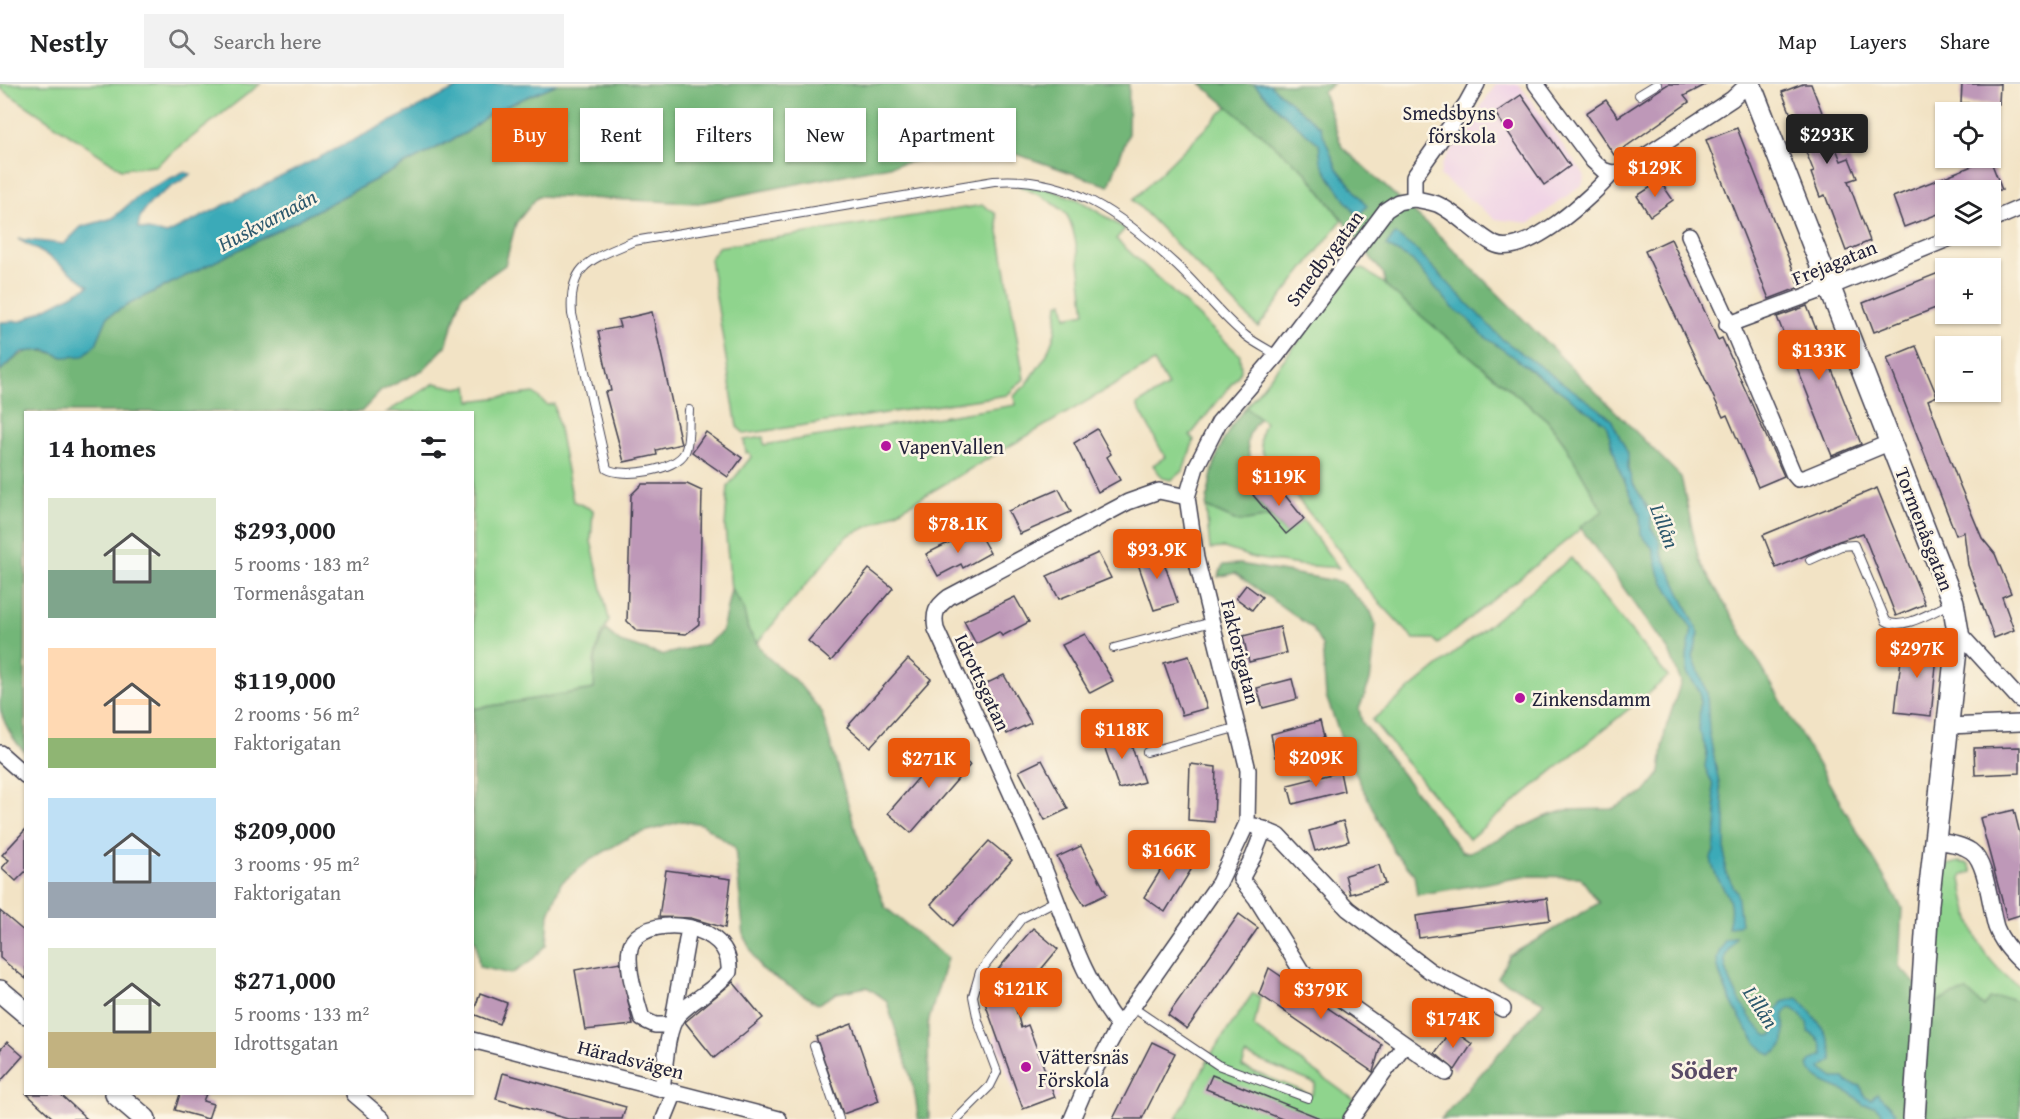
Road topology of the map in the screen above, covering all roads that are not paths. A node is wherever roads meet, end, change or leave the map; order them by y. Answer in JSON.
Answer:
{"nodes":[{"id":1,"x":1477,"y":84,"type":"edge"},
{"id":2,"x":1536,"y":84,"type":"edge"},
{"id":3,"x":1657,"y":84,"type":"edge"},
{"id":4,"x":1749,"y":84,"type":"edge"},
{"id":5,"x":1639,"y":95,"type":"dead end"},
{"id":6,"x":1612,"y":173,"type":"junction"},
{"id":7,"x":1414,"y":199,"type":"junction"},
{"id":8,"x":2020,"y":208,"type":"edge"},
{"id":9,"x":2001,"y":216,"type":"edge"},
{"id":10,"x":1689,"y":235,"type":"dead end"},
{"id":11,"x":1935,"y":244,"type":"edge"},
{"id":12,"x":1830,"y":287,"type":"junction"},
{"id":13,"x":1728,"y":325,"type":"junction"},
{"id":14,"x":1277,"y":355,"type":"junction"},
{"id":15,"x":689,"y":410,"type":"dead end"},
{"id":16,"x":1891,"y":442,"type":"junction"},
{"id":17,"x":1187,"y":496,"type":"junction"},
{"id":18,"x":1810,"y":560,"type":"dead end"},
{"id":19,"x":1953,"y":603,"type":"junction"},
{"id":20,"x":1212,"y":622,"type":"junction"},
{"id":21,"x":1958,"y":632,"type":"junction"},
{"id":22,"x":1114,"y":648,"type":"dead end"},
{"id":23,"x":2020,"y":700,"type":"edge"},
{"id":24,"x":2020,"y":723,"type":"edge"},
{"id":25,"x":1948,"y":726,"type":"junction"},
{"id":26,"x":1239,"y":727,"type":"junction"},
{"id":27,"x":1147,"y":752,"type":"dead end"},
{"id":28,"x":0,"y":753,"type":"edge"},
{"id":29,"x":24,"y":774,"type":"edge"},
{"id":30,"x":1247,"y":823,"type":"junction"},
{"id":31,"x":1264,"y":829,"type":"junction"},
{"id":32,"x":1935,"y":841,"type":"junction"},
{"id":33,"x":1057,"y":900,"type":"junction"},
{"id":34,"x":689,"y":928,"type":"junction"},
{"id":35,"x":2020,"y":961,"type":"edge"},
{"id":36,"x":0,"y":991,"type":"edge"},
{"id":37,"x":1132,"y":1007,"type":"junction"},
{"id":38,"x":1503,"y":1009,"type":"dead end"},
{"id":39,"x":24,"y":1011,"type":"edge"},
{"id":40,"x":672,"y":1025,"type":"junction"},
{"id":41,"x":1119,"y":1026,"type":"junction"},
{"id":42,"x":474,"y":1041,"type":"edge"},
{"id":43,"x":1404,"y":1045,"type":"junction"},
{"id":44,"x":814,"y":1046,"type":"dead end"},
{"id":45,"x":1446,"y":1073,"type":"dead end"},
{"id":46,"x":669,"y":1090,"type":"junction"},
{"id":47,"x":117,"y":1095,"type":"edge"},
{"id":48,"x":355,"y":1095,"type":"edge"},
{"id":49,"x":1308,"y":1098,"type":"dead end"},
{"id":50,"x":145,"y":1119,"type":"edge"},
{"id":51,"x":383,"y":1119,"type":"edge"},
{"id":52,"x":664,"y":1119,"type":"edge"},
{"id":53,"x":779,"y":1119,"type":"edge"},
{"id":54,"x":839,"y":1119,"type":"edge"},
{"id":55,"x":957,"y":1119,"type":"edge"},
{"id":56,"x":1072,"y":1119,"type":"edge"},
{"id":57,"x":1351,"y":1119,"type":"edge"},
{"id":58,"x":1914,"y":1119,"type":"edge"}],
"edges":[{"from":1,"to":7,"type":"street"},
{"from":2,"to":6,"type":"street"},
{"from":3,"to":5,"type":"lane"},
{"from":4,"to":6,"type":"street"},
{"from":4,"to":12,"type":"street","name":"Tormenåsgatan"},
{"from":6,"to":7,"type":"street"},
{"from":7,"to":14,"type":"street","name":"Smedbygatan"},
{"from":8,"to":9,"type":"street"},
{"from":10,"to":13,"type":"street"},
{"from":11,"to":12,"type":"street","name":"Frejagatan"},
{"from":12,"to":13,"type":"street","name":"Frejagatan"},
{"from":12,"to":16,"type":"street","name":"Tormenåsgatan"},
{"from":13,"to":16,"type":"street"},
{"from":14,"to":15,"type":"lane"},
{"from":14,"to":17,"type":"street","name":"Faktorigatan"},
{"from":16,"to":19,"type":"street","name":"Tormenåsgatan"},
{"from":17,"to":20,"type":"street","name":"Faktorigatan"},
{"from":17,"to":33,"type":"street","name":"Idrottsgatan"},
{"from":18,"to":19,"type":"lane"},
{"from":19,"to":21,"type":"street","name":"Tormenåsgatan"},
{"from":20,"to":22,"type":"lane"},
{"from":20,"to":26,"type":"street","name":"Faktorigatan"},
{"from":21,"to":23,"type":"street"},
{"from":21,"to":25,"type":"street","name":"Tormenåsgatan"},
{"from":24,"to":25,"type":"street"},
{"from":25,"to":32,"type":"street","name":"Tormenåsgatan"},
{"from":26,"to":27,"type":"lane"},
{"from":26,"to":30,"type":"street","name":"Faktorigatan"},
{"from":28,"to":29,"type":"street"},
{"from":30,"to":31,"type":"street"},
{"from":30,"to":37,"type":"street","name":"Faktorigatan"},
{"from":31,"to":38,"type":"street"},
{"from":31,"to":43,"type":"street"},
{"from":32,"to":35,"type":"street"},
{"from":32,"to":58,"type":"street","name":"Tormenåsgatan"},
{"from":33,"to":41,"type":"street","name":"Idrottsgatan"},
{"from":33,"to":55,"type":"lane"},
{"from":34,"to":40,"type":"street"},
{"from":34,"to":40,"type":"street"},
{"from":34,"to":40,"type":"street"},
{"from":36,"to":39,"type":"street"},
{"from":37,"to":41,"type":"street","name":"Faktorigatan"},
{"from":37,"to":49,"type":"lane"},
{"from":40,"to":46,"type":"street"},
{"from":41,"to":56,"type":"street","name":"Faktorigatan"},
{"from":42,"to":46,"type":"street","name":"Häradsvägen"},
{"from":43,"to":45,"type":"street"},
{"from":43,"to":57,"type":"street"},
{"from":44,"to":54,"type":"lane"},
{"from":46,"to":52,"type":"street"},
{"from":46,"to":53,"type":"street","name":"Häradsvägen"},
{"from":47,"to":50,"type":"street"},
{"from":48,"to":51,"type":"street"}]}
